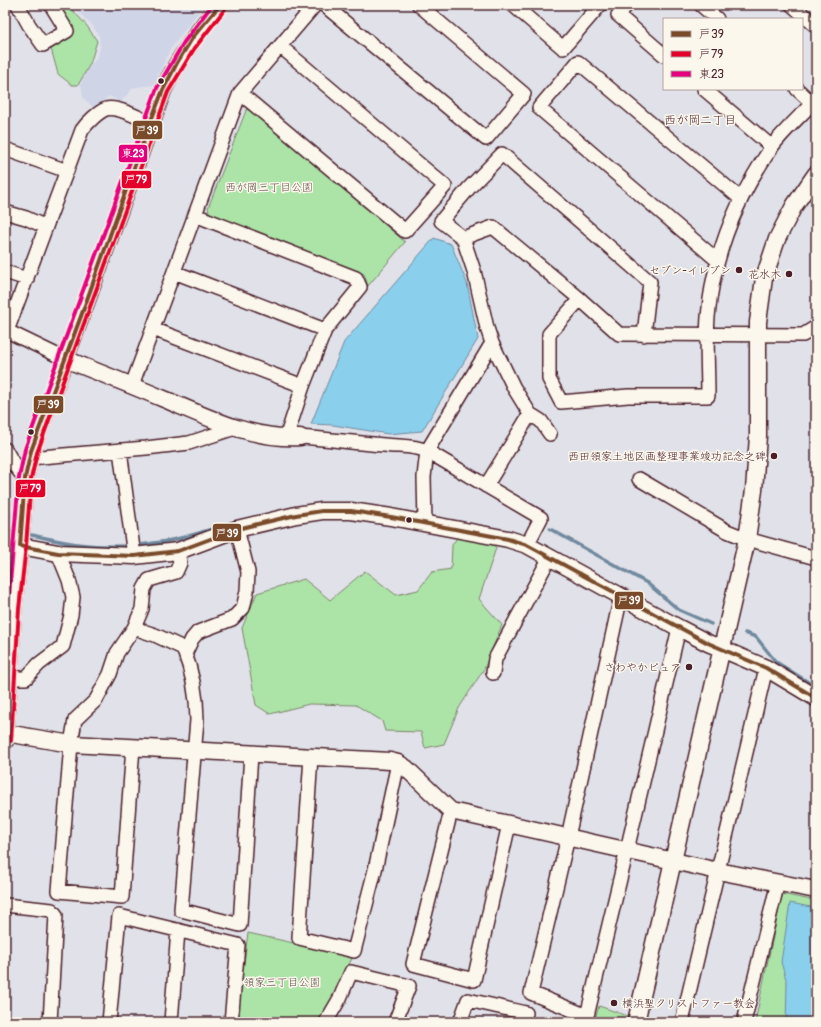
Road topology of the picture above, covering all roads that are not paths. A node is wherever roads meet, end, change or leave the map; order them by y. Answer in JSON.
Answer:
{"nodes":[{"id":1,"x":18,"y":5,"type":"edge"},
{"id":2,"x":52,"y":5,"type":"edge"},
{"id":3,"x":220,"y":5,"type":"edge"},
{"id":4,"x":315,"y":5,"type":"edge"},
{"id":5,"x":324,"y":5,"type":"edge"},
{"id":6,"x":419,"y":5,"type":"edge"},
{"id":7,"x":513,"y":5,"type":"edge"},
{"id":8,"x":600,"y":5,"type":"edge"},
{"id":9,"x":627,"y":5,"type":"edge"},
{"id":10,"x":702,"y":5,"type":"edge"},
{"id":11,"x":792,"y":5,"type":"edge"},
{"id":12,"x":716,"y":18,"type":"edge"},
{"id":13,"x":816,"y":26,"type":"edge"},
{"id":14,"x":280,"y":46,"type":"junction"},
{"id":15,"x":663,"y":54,"type":"edge"},
{"id":16,"x":705,"y":90,"type":"edge"},
{"id":17,"x":798,"y":90,"type":"edge"},
{"id":18,"x":240,"y":93,"type":"junction"},
{"id":19,"x":814,"y":101,"type":"edge"},
{"id":20,"x":150,"y":123,"type":"junction"},
{"id":21,"x":772,"y":147,"type":"junction"},
{"id":22,"x":5,"y":149,"type":"edge"},
{"id":23,"x":67,"y":171,"type":"junction"},
{"id":24,"x":816,"y":174,"type":"edge"},
{"id":25,"x":741,"y":199,"type":"junction"},
{"id":26,"x":5,"y":212,"type":"edge"},
{"id":27,"x":195,"y":215,"type":"junction"},
{"id":28,"x":46,"y":227,"type":"junction"},
{"id":29,"x":463,"y":238,"type":"junction"},
{"id":30,"x":718,"y":260,"type":"junction"},
{"id":31,"x":5,"y":272,"type":"edge"},
{"id":32,"x":174,"y":272,"type":"junction"},
{"id":33,"x":27,"y":279,"type":"junction"},
{"id":34,"x":580,"y":299,"type":"junction"},
{"id":35,"x":153,"y":329,"type":"junction"},
{"id":36,"x":6,"y":330,"type":"edge"},
{"id":37,"x":325,"y":330,"type":"junction"},
{"id":38,"x":813,"y":333,"type":"edge"},
{"id":39,"x":644,"y":335,"type":"junction"},
{"id":40,"x":708,"y":335,"type":"junction"},
{"id":41,"x":758,"y":336,"type":"junction"},
{"id":42,"x":492,"y":343,"type":"junction"},
{"id":43,"x":65,"y":359,"type":"junction"},
{"id":44,"x":132,"y":385,"type":"junction"},
{"id":45,"x":303,"y":386,"type":"junction"},
{"id":46,"x":530,"y":414,"type":"junction"},
{"id":47,"x":235,"y":428,"type":"junction"},
{"id":48,"x":550,"y":434,"type":"dead end"},
{"id":49,"x":293,"y":438,"type":"junction"},
{"id":50,"x":5,"y":449,"type":"edge"},
{"id":51,"x":120,"y":450,"type":"junction"},
{"id":52,"x":427,"y":451,"type":"junction"},
{"id":53,"x":29,"y":458,"type":"junction"},
{"id":54,"x":25,"y":478,"type":"junction"},
{"id":55,"x":639,"y":479,"type":"dead end"},
{"id":56,"x":486,"y":486,"type":"junction"},
{"id":57,"x":425,"y":524,"type":"junction"},
{"id":58,"x":237,"y":529,"type":"junction"},
{"id":59,"x":747,"y":539,"type":"junction"},
{"id":60,"x":12,"y":544,"type":"edge"},
{"id":61,"x":527,"y":545,"type":"junction"},
{"id":62,"x":178,"y":551,"type":"junction"},
{"id":63,"x":58,"y":553,"type":"junction"},
{"id":64,"x":134,"y":556,"type":"junction"},
{"id":65,"x":550,"y":557,"type":"junction"},
{"id":66,"x":816,"y":558,"type":"edge"},
{"id":67,"x":621,"y":596,"type":"junction"},
{"id":68,"x":9,"y":607,"type":"edge"},
{"id":69,"x":134,"y":628,"type":"junction"},
{"id":70,"x":679,"y":628,"type":"junction"},
{"id":71,"x":723,"y":649,"type":"junction"},
{"id":72,"x":186,"y":654,"type":"junction"},
{"id":73,"x":766,"y":668,"type":"junction"},
{"id":74,"x":493,"y":673,"type":"dead end"},
{"id":75,"x":9,"y":678,"type":"junction"},
{"id":76,"x":816,"y":698,"type":"edge"},
{"id":77,"x":5,"y":736,"type":"edge"},
{"id":78,"x":71,"y":744,"type":"junction"},
{"id":79,"x":133,"y":747,"type":"junction"},
{"id":80,"x":194,"y":750,"type":"junction"},
{"id":81,"x":251,"y":754,"type":"junction"},
{"id":82,"x":311,"y":757,"type":"junction"},
{"id":83,"x":398,"y":763,"type":"junction"},
{"id":84,"x":451,"y":811,"type":"junction"},
{"id":85,"x":509,"y":824,"type":"junction"},
{"id":86,"x":568,"y":837,"type":"junction"},
{"id":87,"x":627,"y":850,"type":"junction"},
{"id":88,"x":673,"y":860,"type":"junction"},
{"id":89,"x":718,"y":871,"type":"junction"},
{"id":90,"x":778,"y":882,"type":"junction"},
{"id":91,"x":816,"y":890,"type":"edge"},
{"id":92,"x":5,"y":905,"type":"edge"},
{"id":93,"x":178,"y":930,"type":"junction"},
{"id":94,"x":50,"y":1022,"type":"edge"},
{"id":95,"x":109,"y":1022,"type":"edge"},
{"id":96,"x":171,"y":1022,"type":"edge"},
{"id":97,"x":231,"y":1022,"type":"edge"},
{"id":98,"x":326,"y":1022,"type":"edge"},
{"id":99,"x":395,"y":1022,"type":"edge"},
{"id":100,"x":460,"y":1022,"type":"edge"},
{"id":101,"x":523,"y":1022,"type":"edge"},
{"id":102,"x":636,"y":1022,"type":"edge"},
{"id":103,"x":682,"y":1022,"type":"edge"},
{"id":104,"x":744,"y":1022,"type":"edge"}],
"edges":[{"from":1,"to":2,"type":"street"},
{"from":3,"to":20,"type":"street"},
{"from":4,"to":14,"type":"street"},
{"from":5,"to":6,"type":"street"},
{"from":7,"to":8,"type":"street"},
{"from":9,"to":15,"type":"street"},
{"from":10,"to":12,"type":"street"},
{"from":11,"to":13,"type":"street"},
{"from":14,"to":18,"type":"street"},
{"from":14,"to":18,"type":"street"},
{"from":16,"to":21,"type":"street"},
{"from":17,"to":19,"type":"street"},
{"from":18,"to":27,"type":"street"},
{"from":19,"to":21,"type":"street"},
{"from":20,"to":23,"type":"street"},
{"from":20,"to":43,"type":"street"},
{"from":21,"to":25,"type":"street"},
{"from":22,"to":23,"type":"street"},
{"from":23,"to":28,"type":"street"},
{"from":24,"to":41,"type":"street"},
{"from":25,"to":30,"type":"street"},
{"from":25,"to":30,"type":"street"},
{"from":26,"to":28,"type":"street"},
{"from":27,"to":32,"type":"street"},
{"from":27,"to":37,"type":"street"},
{"from":28,"to":33,"type":"street"},
{"from":29,"to":34,"type":"street"},
{"from":29,"to":39,"type":"street"},
{"from":29,"to":42,"type":"street"},
{"from":30,"to":40,"type":"street"},
{"from":31,"to":33,"type":"street"},
{"from":32,"to":35,"type":"street"},
{"from":32,"to":37,"type":"street"},
{"from":33,"to":36,"type":"street"},
{"from":34,"to":39,"type":"street"},
{"from":34,"to":40,"type":"street"},
{"from":35,"to":44,"type":"street"},
{"from":35,"to":45,"type":"street"},
{"from":36,"to":43,"type":"street"},
{"from":37,"to":45,"type":"street"},
{"from":38,"to":41,"type":"street"},
{"from":39,"to":40,"type":"street"},
{"from":40,"to":41,"type":"street"},
{"from":41,"to":59,"type":"street"},
{"from":42,"to":46,"type":"street"},
{"from":42,"to":52,"type":"street"},
{"from":43,"to":44,"type":"street"},
{"from":43,"to":53,"type":"street"},
{"from":44,"to":47,"type":"street"},
{"from":45,"to":49,"type":"street"},
{"from":46,"to":48,"type":"street"},
{"from":46,"to":56,"type":"street"},
{"from":47,"to":49,"type":"street"},
{"from":47,"to":51,"type":"street"},
{"from":49,"to":52,"type":"street"},
{"from":50,"to":54,"type":"street"},
{"from":51,"to":53,"type":"street"},
{"from":51,"to":64,"type":"street"},
{"from":52,"to":56,"type":"street"},
{"from":52,"to":57,"type":"street"},
{"from":53,"to":54,"type":"street"},
{"from":54,"to":60,"type":"street"},
{"from":55,"to":59,"type":"street"},
{"from":56,"to":61,"type":"street"},
{"from":57,"to":58,"type":"street"},
{"from":57,"to":61,"type":"street"},
{"from":58,"to":62,"type":"street"},
{"from":58,"to":72,"type":"street"},
{"from":59,"to":66,"type":"street"},
{"from":59,"to":71,"type":"street"},
{"from":60,"to":63,"type":"street"},
{"from":60,"to":68,"type":"street"},
{"from":61,"to":65,"type":"street"},
{"from":62,"to":64,"type":"street"},
{"from":62,"to":69,"type":"street"},
{"from":63,"to":64,"type":"street"},
{"from":63,"to":75,"type":"street"},
{"from":65,"to":67,"type":"street"},
{"from":65,"to":74,"type":"street"},
{"from":67,"to":70,"type":"street"},
{"from":67,"to":86,"type":"street"},
{"from":68,"to":75,"type":"street"},
{"from":69,"to":72,"type":"street"},
{"from":69,"to":78,"type":"street"},
{"from":70,"to":71,"type":"street"},
{"from":70,"to":87,"type":"street"},
{"from":71,"to":73,"type":"street"},
{"from":71,"to":88,"type":"street"},
{"from":72,"to":80,"type":"street"},
{"from":73,"to":76,"type":"street"},
{"from":73,"to":89,"type":"street"},
{"from":75,"to":77,"type":"street"},
{"from":77,"to":78,"type":"street"},
{"from":78,"to":79,"type":"street"},
{"from":78,"to":79,"type":"street"},
{"from":79,"to":80,"type":"street"},
{"from":80,"to":81,"type":"street"},
{"from":80,"to":81,"type":"street"},
{"from":81,"to":82,"type":"street"},
{"from":82,"to":83,"type":"street"},
{"from":82,"to":83,"type":"street"},
{"from":83,"to":84,"type":"street"},
{"from":84,"to":85,"type":"street"},
{"from":84,"to":85,"type":"street"},
{"from":85,"to":86,"type":"street"},
{"from":86,"to":87,"type":"street"},
{"from":86,"to":87,"type":"street"},
{"from":87,"to":88,"type":"street"},
{"from":88,"to":89,"type":"street"},
{"from":88,"to":102,"type":"street"},
{"from":89,"to":90,"type":"street"},
{"from":89,"to":103,"type":"street"},
{"from":90,"to":91,"type":"street"},
{"from":90,"to":104,"type":"street"},
{"from":92,"to":94,"type":"street"},
{"from":93,"to":95,"type":"street"},
{"from":93,"to":96,"type":"street"},
{"from":93,"to":97,"type":"street"},
{"from":98,"to":99,"type":"street"},
{"from":100,"to":101,"type":"street"}]}
